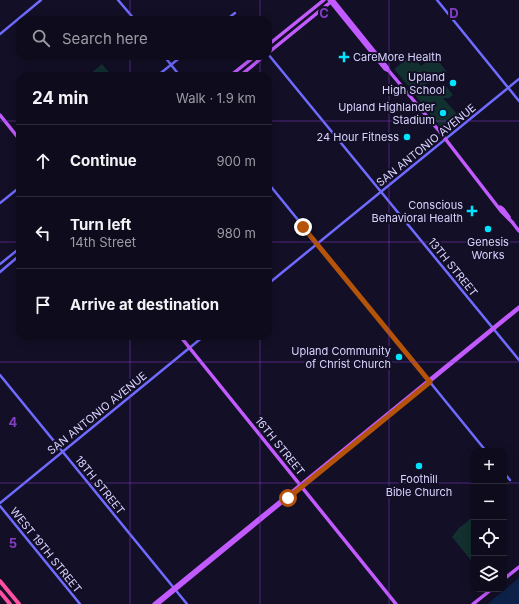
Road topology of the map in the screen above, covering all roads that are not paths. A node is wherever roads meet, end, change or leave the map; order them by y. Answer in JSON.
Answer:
{"nodes":[{"id":1,"x":41,"y":0,"type":"edge"},
{"id":2,"x":118,"y":0,"type":"edge"},
{"id":3,"x":324,"y":0,"type":"edge"},
{"id":4,"x":332,"y":0,"type":"edge"},
{"id":5,"x":437,"y":0,"type":"edge"},
{"id":6,"x":314,"y":8,"type":"junction"},
{"id":7,"x":235,"y":13,"type":"dead end"},
{"id":8,"x":317,"y":13,"type":"junction"},
{"id":9,"x":22,"y":16,"type":"edge"},
{"id":10,"x":132,"y":16,"type":"edge"},
{"id":11,"x":231,"y":16,"type":"edge"},
{"id":12,"x":16,"y":21,"type":"edge"},
{"id":13,"x":353,"y":30,"type":"junction"},
{"id":14,"x":285,"y":32,"type":"junction"},
{"id":15,"x":0,"y":34,"type":"edge"},
{"id":16,"x":288,"y":36,"type":"junction"},
{"id":17,"x":364,"y":39,"type":"junction"},
{"id":18,"x":272,"y":42,"type":"edge"},
{"id":19,"x":272,"y":50,"type":"edge"},
{"id":20,"x":272,"y":58,"type":"edge"},
{"id":21,"x":167,"y":60,"type":"edge"},
{"id":22,"x":177,"y":60,"type":"edge"},
{"id":23,"x":250,"y":60,"type":"edge"},
{"id":24,"x":259,"y":60,"type":"edge"},
{"id":25,"x":171,"y":65,"type":"junction"},
{"id":26,"x":389,"y":71,"type":"junction"},
{"id":27,"x":162,"y":72,"type":"edge"},
{"id":28,"x":177,"y":72,"type":"edge"},
{"id":29,"x":235,"y":72,"type":"edge"},
{"id":30,"x":245,"y":72,"type":"edge"},
{"id":31,"x":519,"y":79,"type":"edge"},
{"id":32,"x":508,"y":88,"type":"junction"},
{"id":33,"x":519,"y":101,"type":"edge"},
{"id":34,"x":0,"y":115,"type":"edge"},
{"id":35,"x":16,"y":135,"type":"edge"},
{"id":36,"x":444,"y":140,"type":"junction"},
{"id":37,"x":272,"y":189,"type":"edge"},
{"id":38,"x":16,"y":190,"type":"edge"},
{"id":39,"x":381,"y":192,"type":"junction"},
{"id":40,"x":0,"y":203,"type":"edge"},
{"id":41,"x":519,"y":231,"type":"edge"},
{"id":42,"x":317,"y":244,"type":"junction"},
{"id":43,"x":16,"y":251,"type":"edge"},
{"id":44,"x":16,"y":258,"type":"edge"},
{"id":45,"x":0,"y":264,"type":"edge"},
{"id":46,"x":0,"y":272,"type":"edge"},
{"id":47,"x":272,"y":281,"type":"edge"},
{"id":48,"x":519,"y":308,"type":"edge"},
{"id":49,"x":493,"y":329,"type":"junction"},
{"id":50,"x":183,"y":340,"type":"edge"},
{"id":51,"x":199,"y":340,"type":"edge"},
{"id":52,"x":190,"y":348,"type":"junction"},
{"id":53,"x":519,"y":360,"type":"edge"},
{"id":54,"x":0,"y":375,"type":"edge"},
{"id":55,"x":429,"y":381,"type":"junction"},
{"id":56,"x":484,"y":448,"type":"edge"},
{"id":57,"x":62,"y":452,"type":"junction"},
{"id":58,"x":507,"y":476,"type":"edge"},
{"id":59,"x":510,"y":480,"type":"dead end"},
{"id":60,"x":301,"y":486,"type":"junction"},
{"id":61,"x":0,"y":503,"type":"edge"},
{"id":62,"x":0,"y":506,"type":"edge"},
{"id":63,"x":519,"y":567,"type":"edge"},
{"id":64,"x":507,"y":577,"type":"edge"},
{"id":65,"x":0,"y":581,"type":"edge"},
{"id":66,"x":175,"y":589,"type":"junction"},
{"id":67,"x":0,"y":592,"type":"edge"},
{"id":68,"x":488,"y":592,"type":"edge"},
{"id":69,"x":10,"y":604,"type":"edge"},
{"id":70,"x":19,"y":604,"type":"edge"},
{"id":71,"x":80,"y":604,"type":"edge"},
{"id":72,"x":154,"y":604,"type":"edge"},
{"id":73,"x":158,"y":604,"type":"edge"},
{"id":74,"x":187,"y":604,"type":"edge"},
{"id":75,"x":396,"y":604,"type":"edge"},
{"id":76,"x":473,"y":604,"type":"edge"}],
"edges":[{"from":1,"to":9,"type":"main road"},
{"from":2,"to":10,"type":"main road"},
{"from":3,"to":6,"type":"main road"},
{"from":4,"to":8,"type":"main road"},
{"from":4,"to":13,"type":"main road"},
{"from":4,"to":17,"type":"main road"},
{"from":5,"to":32,"type":"main road"},
{"from":6,"to":8,"type":"main road"},
{"from":6,"to":14,"type":"main road"},
{"from":7,"to":11,"type":"main road"},
{"from":8,"to":16,"type":"main road"},
{"from":12,"to":15,"type":"main road"},
{"from":13,"to":17,"type":"main road"},
{"from":13,"to":26,"type":"main road"},
{"from":14,"to":16,"type":"main road"},
{"from":14,"to":18,"type":"main road"},
{"from":16,"to":19,"type":"main road"},
{"from":17,"to":26,"type":"main road"},
{"from":20,"to":39,"type":"main road","name":"13TH STREET"},
{"from":21,"to":25,"type":"main road"},
{"from":22,"to":25,"type":"main road"},
{"from":23,"to":29,"type":"main road"},
{"from":24,"to":30,"type":"main road"},
{"from":25,"to":27,"type":"main road"},
{"from":25,"to":28,"type":"main road"},
{"from":26,"to":36,"type":"main road"},
{"from":31,"to":32,"type":"main road","name":"SAN ANTONIO AVENUE"},
{"from":32,"to":33,"type":"main road"},
{"from":32,"to":36,"type":"main road","name":"SAN ANTONIO AVENUE"},
{"from":34,"to":35,"type":"main road"},
{"from":36,"to":39,"type":"main road","name":"SAN ANTONIO AVENUE"},
{"from":36,"to":41,"type":"main road"},
{"from":37,"to":42,"type":"main road"},
{"from":38,"to":40,"type":"main road"},
{"from":39,"to":42,"type":"main road","name":"SAN ANTONIO AVENUE"},
{"from":39,"to":49,"type":"main road","name":"13TH STREET"},
{"from":42,"to":47,"type":"main road","name":"SAN ANTONIO AVENUE"},
{"from":42,"to":55,"type":"main road"},
{"from":43,"to":45,"type":"main road"},
{"from":44,"to":46,"type":"main road"},
{"from":48,"to":49,"type":"main road"},
{"from":49,"to":53,"type":"main road","name":"13TH STREET"},
{"from":49,"to":55,"type":"main road"},
{"from":50,"to":52,"type":"main road","name":"16TH STREET"},
{"from":51,"to":52,"type":"main road","name":"SAN ANTONIO AVENUE"},
{"from":52,"to":57,"type":"main road","name":"SAN ANTONIO AVENUE"},
{"from":52,"to":60,"type":"main road","name":"16TH STREET"},
{"from":54,"to":57,"type":"main road","name":"18TH STREET"},
{"from":55,"to":56,"type":"main road"},
{"from":55,"to":60,"type":"main road"},
{"from":57,"to":61,"type":"main road","name":"SAN ANTONIO AVENUE"},
{"from":57,"to":66,"type":"main road","name":"18TH STREET"},
{"from":58,"to":59,"type":"main road"},
{"from":60,"to":66,"type":"main road"},
{"from":60,"to":75,"type":"main road","name":"16TH STREET"},
{"from":62,"to":71,"type":"main road","name":"WEST 19TH STREET"},
{"from":63,"to":64,"type":"main road"},
{"from":65,"to":70,"type":"highway"},
{"from":66,"to":72,"type":"main road"},
{"from":66,"to":73,"type":"main road"},
{"from":66,"to":74,"type":"main road","name":"18TH STREET"},
{"from":67,"to":69,"type":"highway"},
{"from":68,"to":76,"type":"main road"}]}
